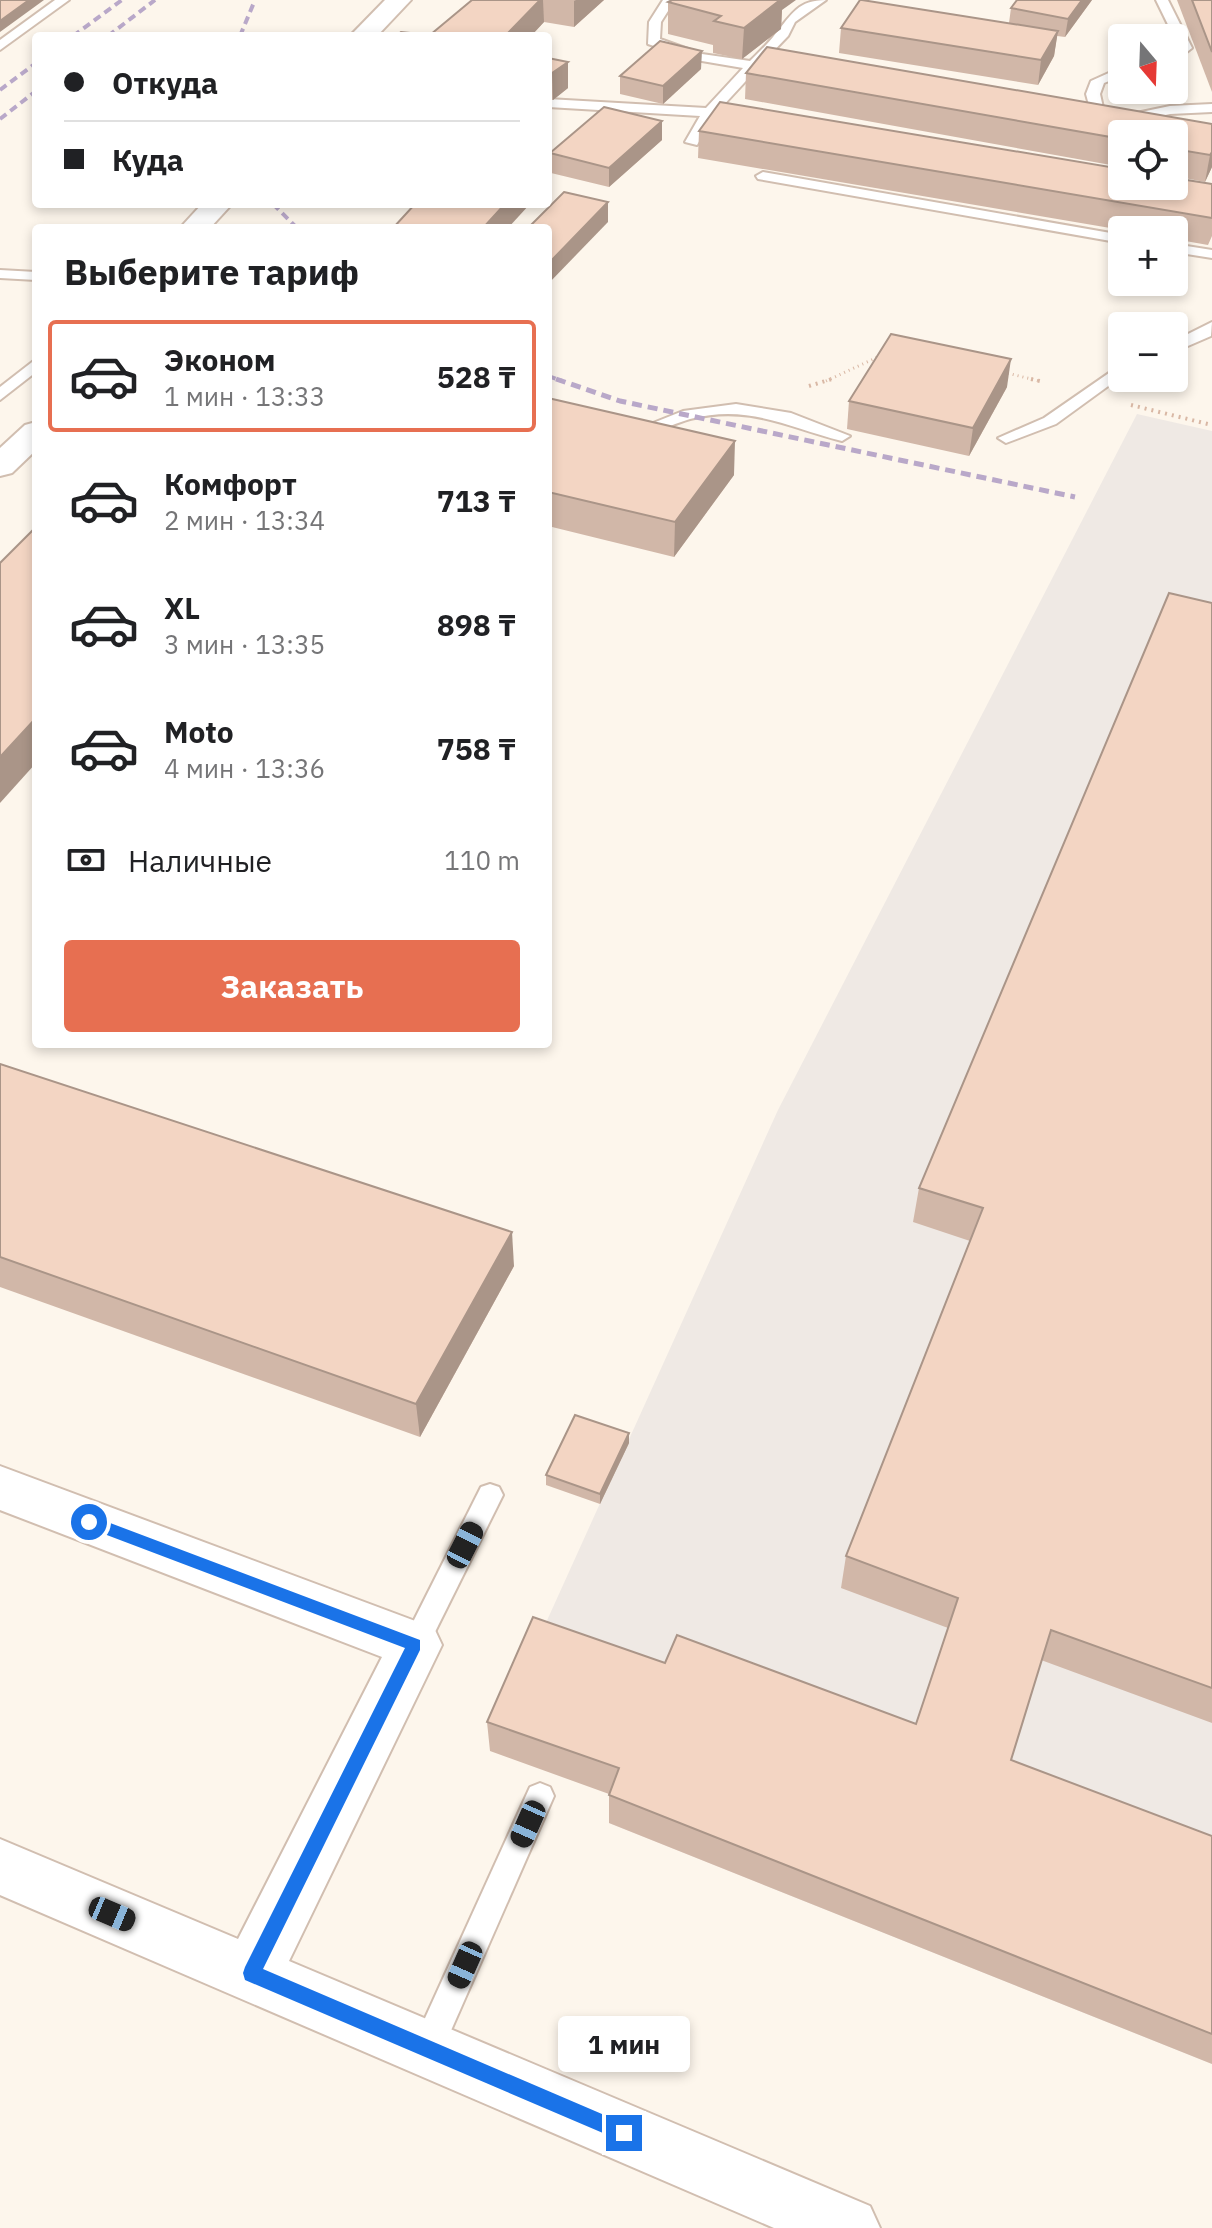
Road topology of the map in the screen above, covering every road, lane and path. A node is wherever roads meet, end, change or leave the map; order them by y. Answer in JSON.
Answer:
{"nodes":[{"id":1,"x":63,"y":0,"type":"edge"},
{"id":2,"x":399,"y":0,"type":"edge"},
{"id":3,"x":669,"y":0,"type":"edge"},
{"id":4,"x":820,"y":0,"type":"edge"},
{"id":5,"x":1162,"y":0,"type":"edge"},
{"id":6,"x":1174,"y":24,"type":"edge"},
{"id":7,"x":367,"y":32,"type":"edge"},
{"id":8,"x":0,"y":46,"type":"edge"},
{"id":9,"x":754,"y":65,"type":"junction"},
{"id":10,"x":798,"y":73,"type":"edge"},
{"id":11,"x":1108,"y":77,"type":"edge"},
{"id":12,"x":552,"y":103,"type":"edge"},
{"id":13,"x":1212,"y":108,"type":"edge"},
{"id":14,"x":709,"y":112,"type":"junction"},
{"id":15,"x":755,"y":120,"type":"edge"},
{"id":16,"x":1085,"y":122,"type":"edge"},
{"id":17,"x":1100,"y":124,"type":"junction"},
{"id":18,"x":1108,"y":125,"type":"edge"},
{"id":19,"x":692,"y":142,"type":"dead end"},
{"id":20,"x":763,"y":176,"type":"edge"},
{"id":21,"x":214,"y":208,"type":"edge"},
{"id":22,"x":198,"y":224,"type":"edge"},
{"id":23,"x":1108,"y":237,"type":"edge"},
{"id":24,"x":1188,"y":250,"type":"edge"},
{"id":25,"x":1212,"y":254,"type":"edge"},
{"id":26,"x":0,"y":274,"type":"edge"},
{"id":27,"x":32,"y":276,"type":"edge"},
{"id":28,"x":1212,"y":327,"type":"edge"},
{"id":29,"x":1188,"y":341,"type":"edge"},
{"id":30,"x":885,"y":353,"type":"edge"},
{"id":31,"x":32,"y":367,"type":"edge"},
{"id":32,"x":993,"y":369,"type":"edge"},
{"id":33,"x":1108,"y":379,"type":"edge"},
{"id":34,"x":1089,"y":393,"type":"junction"},
{"id":35,"x":0,"y":395,"type":"edge"},
{"id":36,"x":726,"y":407,"type":"junction"},
{"id":37,"x":1212,"y":425,"type":"edge"},
{"id":38,"x":609,"y":435,"type":"edge"},
{"id":39,"x":32,"y":436,"type":"edge"},
{"id":40,"x":842,"y":436,"type":"dead end"},
{"id":41,"x":1006,"y":438,"type":"dead end"},
{"id":42,"x":0,"y":466,"type":"edge"},
{"id":43,"x":0,"y":1488,"type":"edge"},
{"id":44,"x":490,"y":1495,"type":"dead end"},
{"id":45,"x":415,"y":1645,"type":"junction"},
{"id":46,"x":540,"y":1796,"type":"dead end"},
{"id":47,"x":0,"y":1867,"type":"edge"},
{"id":48,"x":252,"y":1973,"type":"junction"},
{"id":49,"x":427,"y":2049,"type":"junction"},
{"id":50,"x":848,"y":2228,"type":"edge"}],
"edges":[{"from":1,"to":8,"type":"lane"},
{"from":2,"to":7,"type":"street"},
{"from":3,"to":9,"type":"lane"},
{"from":4,"to":9,"type":"lane"},
{"from":5,"to":6,"type":"lane"},
{"from":9,"to":10,"type":"lane"},
{"from":9,"to":14,"type":"lane"},
{"from":11,"to":17,"type":"lane"},
{"from":12,"to":14,"type":"lane"},
{"from":13,"to":17,"type":"lane"},
{"from":14,"to":15,"type":"lane"},
{"from":14,"to":19,"type":"lane"},
{"from":16,"to":17,"type":"lane"},
{"from":17,"to":18,"type":"lane"},
{"from":20,"to":23,"type":"lane"},
{"from":21,"to":22,"type":"street"},
{"from":24,"to":25,"type":"lane"},
{"from":26,"to":27,"type":"lane"},
{"from":28,"to":29,"type":"lane"},
{"from":30,"to":36,"type":"path"},
{"from":31,"to":35,"type":"lane"},
{"from":32,"to":34,"type":"path"},
{"from":33,"to":34,"type":"lane"},
{"from":34,"to":37,"type":"path"},
{"from":34,"to":41,"type":"lane"},
{"from":36,"to":38,"type":"lane"},
{"from":36,"to":40,"type":"lane"},
{"from":39,"to":42,"type":"street"},
{"from":43,"to":45,"type":"street"},
{"from":44,"to":45,"type":"lane"},
{"from":45,"to":48,"type":"street"},
{"from":46,"to":49,"type":"lane"},
{"from":47,"to":48,"type":"street"},
{"from":48,"to":49,"type":"street"},
{"from":49,"to":50,"type":"street"}]}
